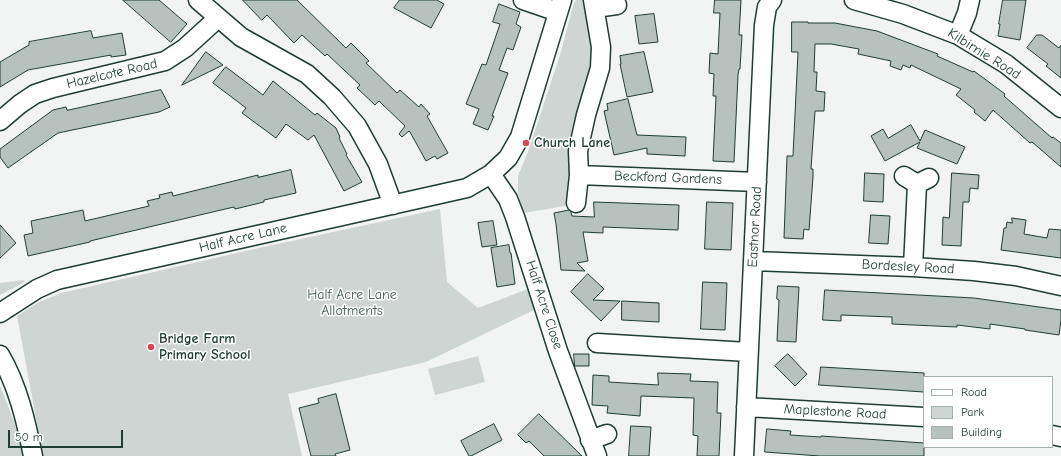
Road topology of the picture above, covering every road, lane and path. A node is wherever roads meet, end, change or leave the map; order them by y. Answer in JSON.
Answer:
{"nodes":[{"id":1,"x":198,"y":0,"type":"edge"},
{"id":2,"x":523,"y":0,"type":"edge"},
{"id":3,"x":772,"y":0,"type":"edge"},
{"id":4,"x":854,"y":0,"type":"edge"},
{"id":5,"x":970,"y":0,"type":"edge"},
{"id":6,"x":594,"y":4,"type":"edge"},
{"id":7,"x":617,"y":5,"type":"dead end"},
{"id":8,"x":560,"y":6,"type":"edge"},
{"id":9,"x":218,"y":18,"type":"junction"},
{"id":10,"x":958,"y":35,"type":"junction"},
{"id":11,"x":1061,"y":108,"type":"edge"},
{"id":12,"x":0,"y":121,"type":"edge"},
{"id":13,"x":491,"y":174,"type":"junction"},
{"id":14,"x":579,"y":175,"type":"junction"},
{"id":15,"x":917,"y":179,"type":"dead end"},
{"id":16,"x":757,"y":182,"type":"junction"},
{"id":17,"x":576,"y":203,"type":"dead end"},
{"id":18,"x":393,"y":205,"type":"junction"},
{"id":19,"x":753,"y":261,"type":"junction"},
{"id":20,"x":913,"y":267,"type":"junction"},
{"id":21,"x":1061,"y":286,"type":"edge"},
{"id":22,"x":0,"y":313,"type":"edge"},
{"id":23,"x":596,"y":343,"type":"dead end"},
{"id":24,"x":748,"y":352,"type":"junction"},
{"id":25,"x":0,"y":355,"type":"edge"},
{"id":26,"x":746,"y":407,"type":"junction"},
{"id":27,"x":923,"y":416,"type":"edge"},
{"id":28,"x":607,"y":434,"type":"dead end"},
{"id":29,"x":593,"y":448,"type":"edge"},
{"id":30,"x":33,"y":456,"type":"edge"},
{"id":31,"x":744,"y":456,"type":"edge"}],
"edges":[{"from":1,"to":9,"type":"street"},
{"from":2,"to":8,"type":"street"},
{"from":3,"to":16,"type":"street","name":"Eastnor Road"},
{"from":4,"to":10,"type":"street","name":"Kilbirnie Road"},
{"from":5,"to":10,"type":"street"},
{"from":6,"to":7,"type":"street"},
{"from":6,"to":14,"type":"street"},
{"from":8,"to":13,"type":"street"},
{"from":9,"to":12,"type":"street","name":"Hazelcote Road"},
{"from":9,"to":18,"type":"street"},
{"from":10,"to":11,"type":"street","name":"Kilbirnie Road"},
{"from":13,"to":18,"type":"street","name":"Half Acre Lane"},
{"from":13,"to":29,"type":"street","name":"Half Acre Close"},
{"from":14,"to":16,"type":"street","name":"Beckford Gardens"},
{"from":14,"to":17,"type":"street"},
{"from":15,"to":20,"type":"street"},
{"from":16,"to":19,"type":"street","name":"Eastnor Road"},
{"from":18,"to":22,"type":"street","name":"Half Acre Lane"},
{"from":19,"to":20,"type":"street","name":"Bordesley Road"},
{"from":19,"to":24,"type":"street","name":"Eastnor Road"},
{"from":20,"to":21,"type":"street","name":"Bordesley Road"},
{"from":23,"to":24,"type":"street"},
{"from":24,"to":26,"type":"street","name":"Eastnor Road"},
{"from":25,"to":30,"type":"street"},
{"from":26,"to":27,"type":"street","name":"Maplestone Road"},
{"from":26,"to":31,"type":"street","name":"Eastnor Road"},
{"from":28,"to":29,"type":"street","name":"Half Acre Close"}]}
